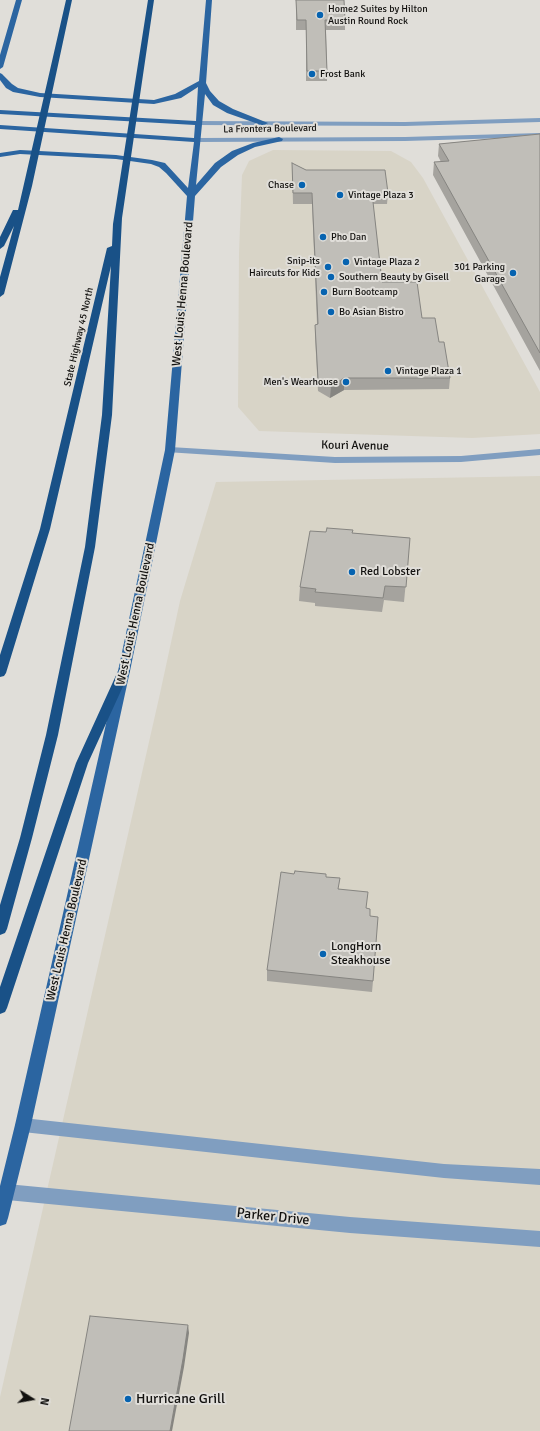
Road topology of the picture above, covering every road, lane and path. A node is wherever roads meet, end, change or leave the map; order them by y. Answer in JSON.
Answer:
{"nodes":[{"id":1,"x":19,"y":0,"type":"edge"},
{"id":2,"x":70,"y":0,"type":"edge"},
{"id":3,"x":151,"y":0,"type":"edge"},
{"id":4,"x":209,"y":0,"type":"edge"},
{"id":5,"x":0,"y":67,"type":"edge"},
{"id":6,"x":0,"y":75,"type":"edge"},
{"id":7,"x":202,"y":82,"type":"junction"},
{"id":8,"x":0,"y":112,"type":"edge"},
{"id":9,"x":540,"y":120,"type":"edge"},
{"id":10,"x":198,"y":123,"type":"junction"},
{"id":11,"x":264,"y":123,"type":"junction"},
{"id":12,"x":0,"y":127,"type":"edge"},
{"id":13,"x":540,"y":135,"type":"edge"},
{"id":14,"x":279,"y":139,"type":"junction"},
{"id":15,"x":197,"y":140,"type":"junction"},
{"id":16,"x":0,"y":155,"type":"edge"},
{"id":17,"x":28,"y":186,"type":"junction"},
{"id":18,"x":191,"y":196,"type":"junction"},
{"id":19,"x":118,"y":217,"type":"junction"},
{"id":20,"x":0,"y":246,"type":"edge"},
{"id":21,"x":0,"y":294,"type":"edge"},
{"id":22,"x":170,"y":450,"type":"junction"},
{"id":23,"x":540,"y":452,"type":"edge"},
{"id":24,"x":124,"y":671,"type":"junction"},
{"id":25,"x":0,"y":673,"type":"edge"},
{"id":26,"x":0,"y":929,"type":"edge"},
{"id":27,"x":0,"y":1008,"type":"edge"},
{"id":28,"x":23,"y":1125,"type":"junction"},
{"id":29,"x":540,"y":1177,"type":"edge"},
{"id":30,"x":7,"y":1192,"type":"junction"},
{"id":31,"x":0,"y":1218,"type":"edge"},
{"id":32,"x":540,"y":1239,"type":"edge"}],
"edges":[{"from":1,"to":5,"type":"main road"},
{"from":2,"to":17,"type":"highway"},
{"from":3,"to":19,"type":"highway","name":"State Highway 45 North"},
{"from":4,"to":7,"type":"main road","name":"West Louis Henna Boulevard"},
{"from":6,"to":7,"type":"main road"},
{"from":7,"to":10,"type":"main road","name":"West Louis Henna Boulevard"},
{"from":7,"to":11,"type":"main road"},
{"from":8,"to":10,"type":"main road","name":"La Frontera Boulevard"},
{"from":9,"to":11,"type":"street","name":"La Frontera Boulevard"},
{"from":10,"to":11,"type":"street","name":"La Frontera Boulevard"},
{"from":10,"to":15,"type":"main road","name":"West Louis Henna Boulevard"},
{"from":12,"to":15,"type":"main road","name":"La Frontera Boulevard"},
{"from":13,"to":14,"type":"street","name":"La Frontera Boulevard"},
{"from":14,"to":15,"type":"street","name":"La Frontera Boulevard"},
{"from":14,"to":18,"type":"main road"},
{"from":15,"to":18,"type":"main road","name":"West Louis Henna Boulevard"},
{"from":16,"to":18,"type":"main road"},
{"from":17,"to":20,"type":"highway"},
{"from":17,"to":21,"type":"highway"},
{"from":18,"to":22,"type":"main road","name":"West Louis Henna Boulevard"},
{"from":19,"to":25,"type":"highway","name":"State Highway 45 North"},
{"from":19,"to":26,"type":"highway"},
{"from":22,"to":23,"type":"street","name":"Kouri Avenue"},
{"from":22,"to":24,"type":"main road","name":"West Louis Henna Boulevard"},
{"from":24,"to":27,"type":"highway"},
{"from":24,"to":28,"type":"main road","name":"West Louis Henna Boulevard"},
{"from":28,"to":29,"type":"street"},
{"from":28,"to":30,"type":"main road","name":"West Louis Henna Boulevard"},
{"from":30,"to":31,"type":"main road","name":"West Louis Henna Boulevard"},
{"from":30,"to":32,"type":"street","name":"Parker Drive"}]}
